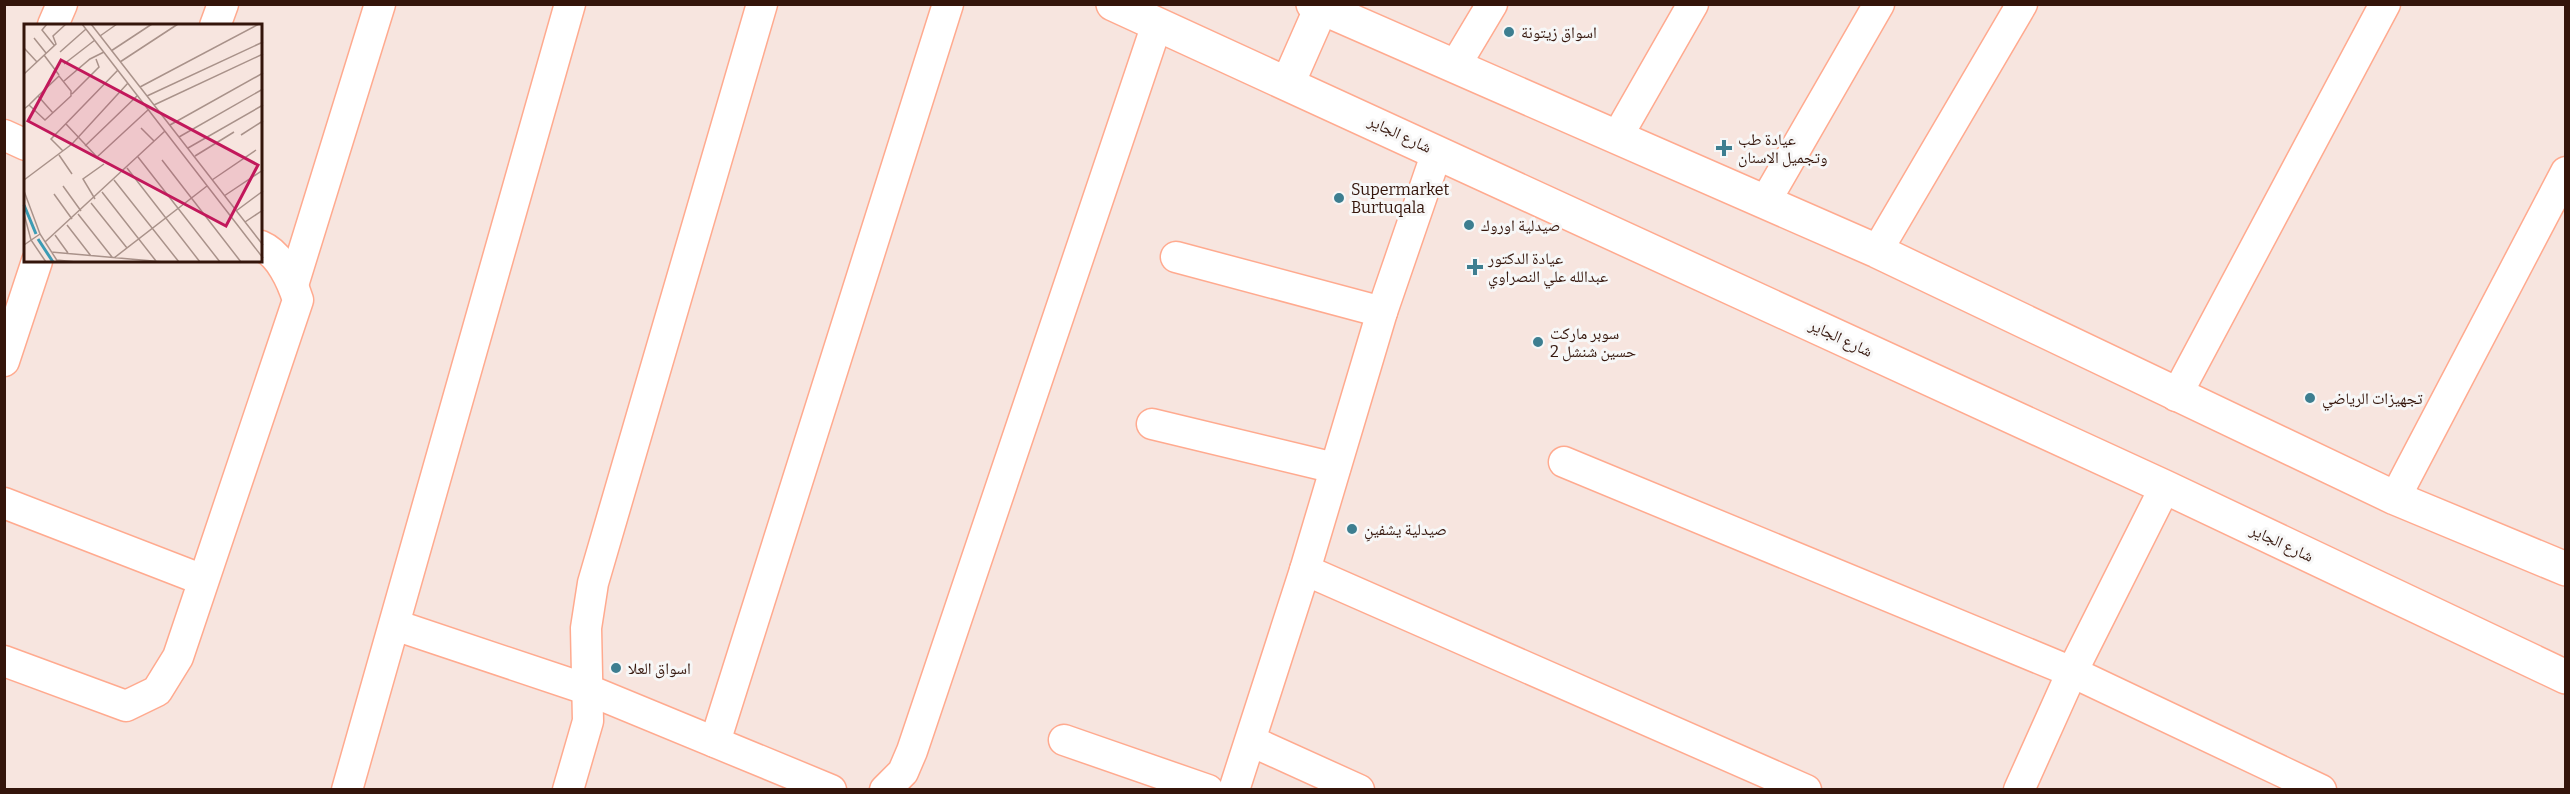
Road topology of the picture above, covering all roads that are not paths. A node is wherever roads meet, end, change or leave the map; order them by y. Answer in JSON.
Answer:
{"nodes":[{"id":1,"x":223,"y":4,"type":"edge"},
{"id":2,"x":380,"y":4,"type":"edge"},
{"id":3,"x":570,"y":4,"type":"edge"},
{"id":4,"x":762,"y":4,"type":"edge"},
{"id":5,"x":948,"y":4,"type":"edge"},
{"id":6,"x":1113,"y":4,"type":"edge"},
{"id":7,"x":1492,"y":4,"type":"edge"},
{"id":8,"x":1694,"y":4,"type":"edge"},
{"id":9,"x":1880,"y":4,"type":"edge"},
{"id":10,"x":2022,"y":4,"type":"edge"},
{"id":11,"x":2385,"y":4,"type":"edge"},
{"id":12,"x":1317,"y":6,"type":"edge"},
{"id":13,"x":216,"y":24,"type":"edge"},
{"id":14,"x":1157,"y":24,"type":"junction"},
{"id":15,"x":1455,"y":66,"type":"junction"},
{"id":16,"x":1288,"y":83,"type":"junction"},
{"id":17,"x":4,"y":135,"type":"edge"},
{"id":18,"x":1617,"y":137,"type":"junction"},
{"id":19,"x":24,"y":144,"type":"edge"},
{"id":20,"x":1437,"y":152,"type":"junction"},
{"id":21,"x":2565,"y":172,"type":"edge"},
{"id":22,"x":1765,"y":202,"type":"junction"},
{"id":23,"x":262,"y":246,"type":"edge"},
{"id":24,"x":1877,"y":251,"type":"junction"},
{"id":25,"x":1176,"y":257,"type":"dead end"},
{"id":26,"x":37,"y":262,"type":"edge"},
{"id":27,"x":293,"y":285,"type":"junction"},
{"id":28,"x":1382,"y":312,"type":"junction"},
{"id":29,"x":4,"y":361,"type":"edge"},
{"id":30,"x":2176,"y":396,"type":"junction"},
{"id":31,"x":1152,"y":424,"type":"dead end"},
{"id":32,"x":1564,"y":462,"type":"dead end"},
{"id":33,"x":1335,"y":468,"type":"junction"},
{"id":34,"x":2165,"y":487,"type":"junction"},
{"id":35,"x":2395,"y":498,"type":"junction"},
{"id":36,"x":4,"y":503,"type":"edge"},
{"id":37,"x":2565,"y":569,"type":"edge"},
{"id":38,"x":1305,"y":570,"type":"junction"},
{"id":39,"x":203,"y":580,"type":"junction"},
{"id":40,"x":395,"y":625,"type":"junction"},
{"id":41,"x":4,"y":661,"type":"edge"},
{"id":42,"x":2072,"y":672,"type":"junction"},
{"id":43,"x":2565,"y":677,"type":"edge"},
{"id":44,"x":586,"y":689,"type":"junction"},
{"id":45,"x":1064,"y":740,"type":"dead end"},
{"id":46,"x":1251,"y":741,"type":"junction"},
{"id":47,"x":715,"y":742,"type":"junction"},
{"id":48,"x":347,"y":789,"type":"edge"},
{"id":49,"x":568,"y":789,"type":"edge"},
{"id":50,"x":831,"y":789,"type":"edge"},
{"id":51,"x":885,"y":789,"type":"edge"},
{"id":52,"x":1208,"y":789,"type":"edge"},
{"id":53,"x":1234,"y":789,"type":"edge"},
{"id":54,"x":1359,"y":789,"type":"edge"},
{"id":55,"x":1806,"y":789,"type":"edge"},
{"id":56,"x":2019,"y":789,"type":"edge"},
{"id":57,"x":2321,"y":789,"type":"edge"}],
"edges":[{"from":1,"to":13,"type":"street"},
{"from":2,"to":27,"type":"street"},
{"from":3,"to":40,"type":"street"},
{"from":4,"to":44,"type":"street"},
{"from":5,"to":47,"type":"street"},
{"from":6,"to":14,"type":"street","name":"شارع الجاير"},
{"from":7,"to":15,"type":"street"},
{"from":8,"to":18,"type":"street"},
{"from":9,"to":22,"type":"street"},
{"from":10,"to":24,"type":"street"},
{"from":11,"to":30,"type":"street"},
{"from":12,"to":15,"type":"street"},
{"from":12,"to":16,"type":"street"},
{"from":14,"to":16,"type":"street","name":"شارع الجاير"},
{"from":14,"to":51,"type":"street"},
{"from":15,"to":18,"type":"street"},
{"from":16,"to":20,"type":"street","name":"شارع الجاير"},
{"from":17,"to":19,"type":"street"},
{"from":18,"to":22,"type":"street"},
{"from":20,"to":28,"type":"street"},
{"from":20,"to":34,"type":"street","name":"شارع الجاير"},
{"from":21,"to":35,"type":"street"},
{"from":22,"to":24,"type":"street"},
{"from":23,"to":27,"type":"street"},
{"from":24,"to":30,"type":"street"},
{"from":25,"to":28,"type":"street"},
{"from":26,"to":29,"type":"street"},
{"from":27,"to":39,"type":"street"},
{"from":28,"to":33,"type":"street"},
{"from":30,"to":35,"type":"street"},
{"from":31,"to":33,"type":"street"},
{"from":32,"to":42,"type":"street"},
{"from":33,"to":38,"type":"street"},
{"from":34,"to":42,"type":"street"},
{"from":34,"to":43,"type":"street","name":"شارع الجاير"},
{"from":35,"to":37,"type":"street"},
{"from":36,"to":39,"type":"street"},
{"from":38,"to":46,"type":"street"},
{"from":38,"to":55,"type":"street"},
{"from":39,"to":41,"type":"street"},
{"from":40,"to":44,"type":"street"},
{"from":40,"to":48,"type":"street"},
{"from":42,"to":56,"type":"street"},
{"from":42,"to":57,"type":"street"},
{"from":44,"to":47,"type":"street"},
{"from":44,"to":49,"type":"street"},
{"from":45,"to":52,"type":"street"},
{"from":46,"to":53,"type":"street"},
{"from":46,"to":54,"type":"street"},
{"from":47,"to":50,"type":"street"}]}
